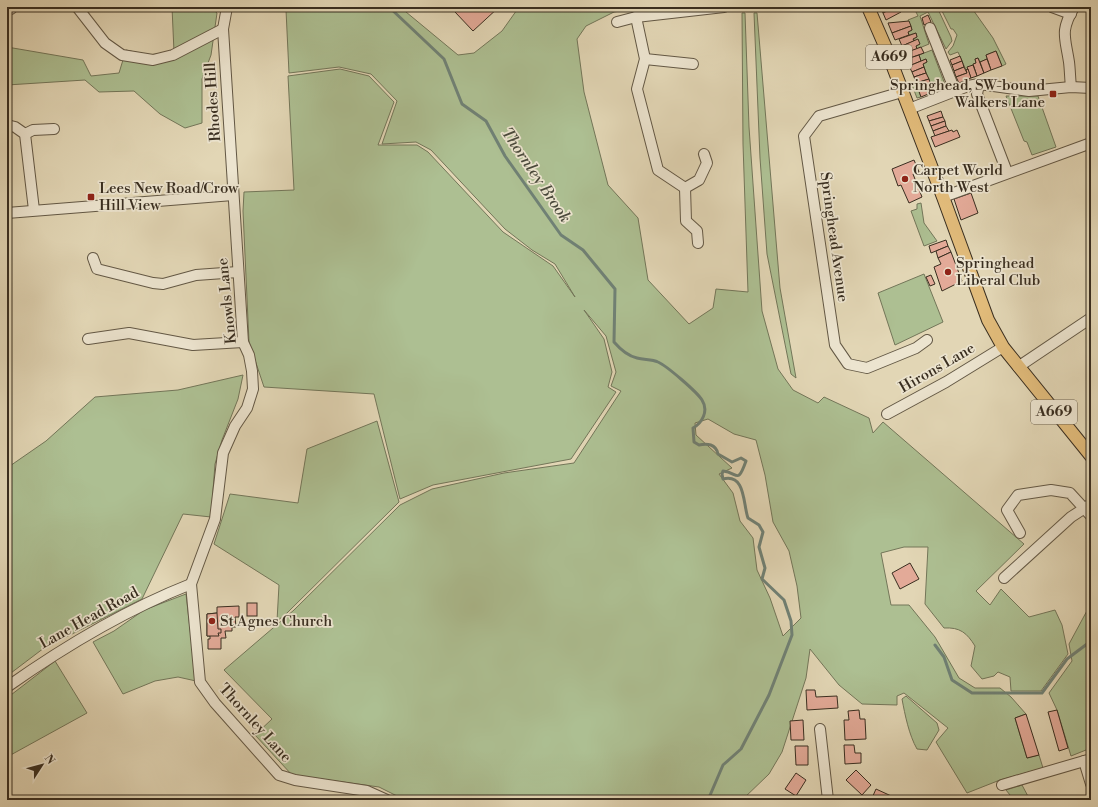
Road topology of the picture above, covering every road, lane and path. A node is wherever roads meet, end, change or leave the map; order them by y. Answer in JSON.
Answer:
{"nodes":[{"id":1,"x":77,"y":7,"type":"edge"},
{"id":2,"x":227,"y":7,"type":"edge"},
{"id":3,"x":724,"y":7,"type":"edge"},
{"id":4,"x":868,"y":7,"type":"edge"},
{"id":5,"x":1052,"y":7,"type":"edge"},
{"id":6,"x":1072,"y":10,"type":"edge"},
{"id":7,"x":636,"y":17,"type":"junction"},
{"id":8,"x":617,"y":22,"type":"dead end"},
{"id":9,"x":930,"y":28,"type":"dead end"},
{"id":10,"x":223,"y":29,"type":"junction"},
{"id":11,"x":644,"y":60,"type":"junction"},
{"id":12,"x":693,"y":64,"type":"dead end"},
{"id":13,"x":979,"y":84,"type":"junction"},
{"id":14,"x":1071,"y":87,"type":"junction"},
{"id":15,"x":1091,"y":88,"type":"edge"},
{"id":16,"x":955,"y":91,"type":"junction"},
{"id":17,"x":902,"y":92,"type":"junction"},
{"id":18,"x":909,"y":109,"type":"junction"},
{"id":19,"x":7,"y":125,"type":"edge"},
{"id":20,"x":54,"y":129,"type":"dead end"},
{"id":21,"x":25,"y":134,"type":"junction"},
{"id":22,"x":1091,"y":143,"type":"edge"},
{"id":23,"x":704,"y":154,"type":"dead end"},
{"id":24,"x":1007,"y":172,"type":"junction"},
{"id":25,"x":685,"y":188,"type":"junction"},
{"id":26,"x":233,"y":195,"type":"junction"},
{"id":27,"x":943,"y":197,"type":"junction"},
{"id":28,"x":34,"y":210,"type":"junction"},
{"id":29,"x":7,"y":213,"type":"edge"},
{"id":30,"x":698,"y":243,"type":"dead end"},
{"id":31,"x":93,"y":258,"type":"dead end"},
{"id":32,"x":238,"y":272,"type":"junction"},
{"id":33,"x":1091,"y":318,"type":"edge"},
{"id":34,"x":88,"y":340,"type":"dead end"},
{"id":35,"x":927,"y":340,"type":"dead end"},
{"id":36,"x":243,"y":342,"type":"junction"},
{"id":37,"x":1002,"y":347,"type":"junction"},
{"id":38,"x":1018,"y":367,"type":"junction"},
{"id":39,"x":887,"y":414,"type":"dead end"},
{"id":40,"x":1091,"y":456,"type":"edge"},
{"id":41,"x":1087,"y":506,"type":"edge"},
{"id":42,"x":1091,"y":516,"type":"edge"},
{"id":43,"x":1020,"y":533,"type":"dead end"},
{"id":44,"x":1004,"y":578,"type":"dead end"},
{"id":45,"x":191,"y":584,"type":"junction"},
{"id":46,"x":7,"y":687,"type":"edge"},
{"id":47,"x":820,"y":729,"type":"dead end"},
{"id":48,"x":1088,"y":760,"type":"edge"},
{"id":49,"x":1091,"y":784,"type":"edge"},
{"id":50,"x":1002,"y":785,"type":"dead end"},
{"id":51,"x":387,"y":800,"type":"edge"},
{"id":52,"x":828,"y":800,"type":"edge"}],
"edges":[{"from":1,"to":10,"type":"street"},
{"from":2,"to":10,"type":"street","name":"Rhodes Hill"},
{"from":3,"to":7,"type":"street"},
{"from":4,"to":17,"type":"main road","number":"A669"},
{"from":5,"to":6,"type":"street"},
{"from":6,"to":14,"type":"street"},
{"from":7,"to":8,"type":"street"},
{"from":7,"to":11,"type":"street"},
{"from":9,"to":16,"type":"street"},
{"from":10,"to":26,"type":"street","name":"Rhodes Hill"},
{"from":11,"to":12,"type":"street"},
{"from":11,"to":25,"type":"street"},
{"from":13,"to":14,"type":"street"},
{"from":13,"to":16,"type":"street"},
{"from":13,"to":24,"type":"street"},
{"from":14,"to":15,"type":"street"},
{"from":16,"to":18,"type":"street"},
{"from":17,"to":18,"type":"main road","number":"A669"},
{"from":17,"to":35,"type":"street","name":"Springhead Avenue"},
{"from":18,"to":27,"type":"main road","number":"A669"},
{"from":19,"to":21,"type":"street"},
{"from":20,"to":21,"type":"street"},
{"from":21,"to":28,"type":"street"},
{"from":22,"to":24,"type":"street"},
{"from":23,"to":25,"type":"street"},
{"from":24,"to":27,"type":"street"},
{"from":25,"to":30,"type":"street"},
{"from":26,"to":28,"type":"street"},
{"from":26,"to":32,"type":"street","name":"Knowls Lane"},
{"from":27,"to":37,"type":"main road","number":"A669"},
{"from":28,"to":29,"type":"street"},
{"from":31,"to":32,"type":"street"},
{"from":32,"to":36,"type":"street","name":"Knowls Lane"},
{"from":33,"to":38,"type":"street"},
{"from":34,"to":36,"type":"street"},
{"from":36,"to":45,"type":"street","name":"Knowls Lane"},
{"from":37,"to":38,"type":"main road","number":"A669"},
{"from":37,"to":39,"type":"street","name":"Hirons Lane"},
{"from":38,"to":40,"type":"main road","number":"A669"},
{"from":41,"to":42,"type":"street"},
{"from":41,"to":43,"type":"street"},
{"from":41,"to":44,"type":"street"},
{"from":45,"to":46,"type":"street","name":"Lane Head Road"},
{"from":45,"to":51,"type":"street","name":"Thornley Lane"},
{"from":47,"to":52,"type":"street"},
{"from":48,"to":49,"type":"street"},
{"from":48,"to":50,"type":"street"}]}
